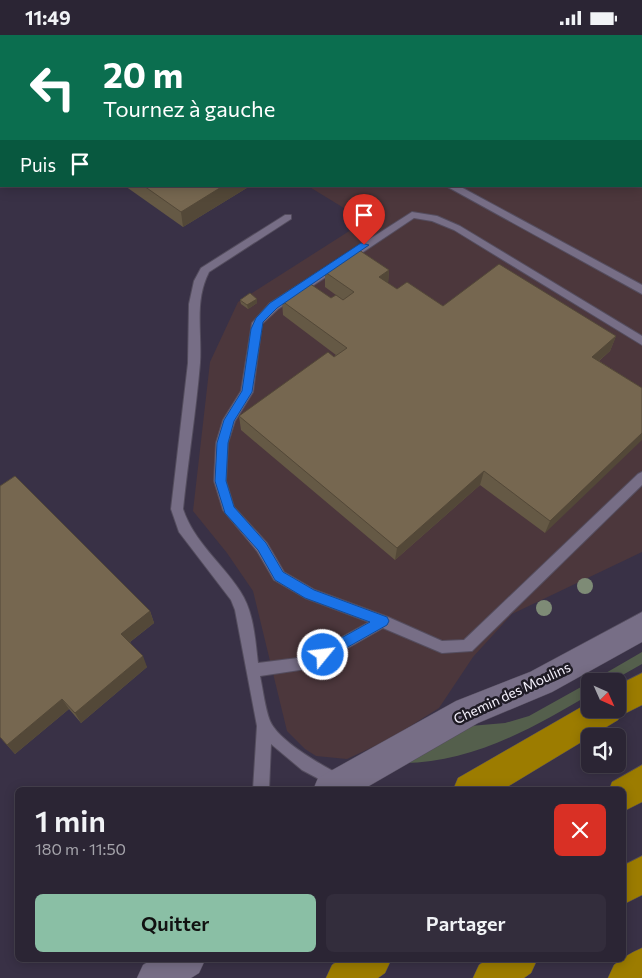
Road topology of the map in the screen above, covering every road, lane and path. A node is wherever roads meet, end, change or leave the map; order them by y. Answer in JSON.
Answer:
{"nodes":[{"id":1,"x":453,"y":187,"type":"edge"},
{"id":2,"x":288,"y":217,"type":"dead end"},
{"id":3,"x":642,"y":290,"type":"edge"},
{"id":4,"x":642,"y":341,"type":"edge"},
{"id":5,"x":642,"y":477,"type":"edge"},
{"id":6,"x":383,"y":621,"type":"junction"},
{"id":7,"x":642,"y":626,"type":"edge"},
{"id":8,"x":252,"y":670,"type":"junction"},
{"id":9,"x":642,"y":688,"type":"edge"},
{"id":10,"x":626,"y":697,"type":"edge"},
{"id":11,"x":592,"y":718,"type":"edge"},
{"id":12,"x":264,"y":726,"type":"junction"},
{"id":13,"x":642,"y":782,"type":"edge"},
{"id":14,"x":261,"y":787,"type":"edge"},
{"id":15,"x":336,"y":787,"type":"edge"},
{"id":16,"x":475,"y":787,"type":"edge"},
{"id":17,"x":626,"y":793,"type":"edge"},
{"id":18,"x":642,"y":874,"type":"edge"},
{"id":19,"x":626,"y":885,"type":"edge"},
{"id":20,"x":183,"y":962,"type":"edge"},
{"id":21,"x":369,"y":962,"type":"edge"},
{"id":22,"x":515,"y":962,"type":"edge"},
{"id":23,"x":642,"y":967,"type":"edge"},
{"id":24,"x":156,"y":978,"type":"edge"},
{"id":25,"x":345,"y":978,"type":"edge"},
{"id":26,"x":492,"y":978,"type":"edge"},
{"id":27,"x":627,"y":978,"type":"edge"}],
"edges":[{"from":1,"to":3,"type":"lane"},
{"from":2,"to":8,"type":"lane"},
{"from":4,"to":6,"type":"lane"},
{"from":5,"to":6,"type":"lane"},
{"from":6,"to":8,"type":"lane"},
{"from":7,"to":15,"type":"street","name":"Chemin des Moulins"},
{"from":8,"to":12,"type":"lane"},
{"from":9,"to":10,"type":"highway"},
{"from":11,"to":16,"type":"highway"},
{"from":12,"to":14,"type":"lane"},
{"from":12,"to":15,"type":"lane"},
{"from":13,"to":17,"type":"highway"},
{"from":18,"to":19,"type":"highway"},
{"from":20,"to":24,"type":"street"},
{"from":21,"to":25,"type":"highway"},
{"from":22,"to":26,"type":"highway"},
{"from":23,"to":27,"type":"highway"}]}
